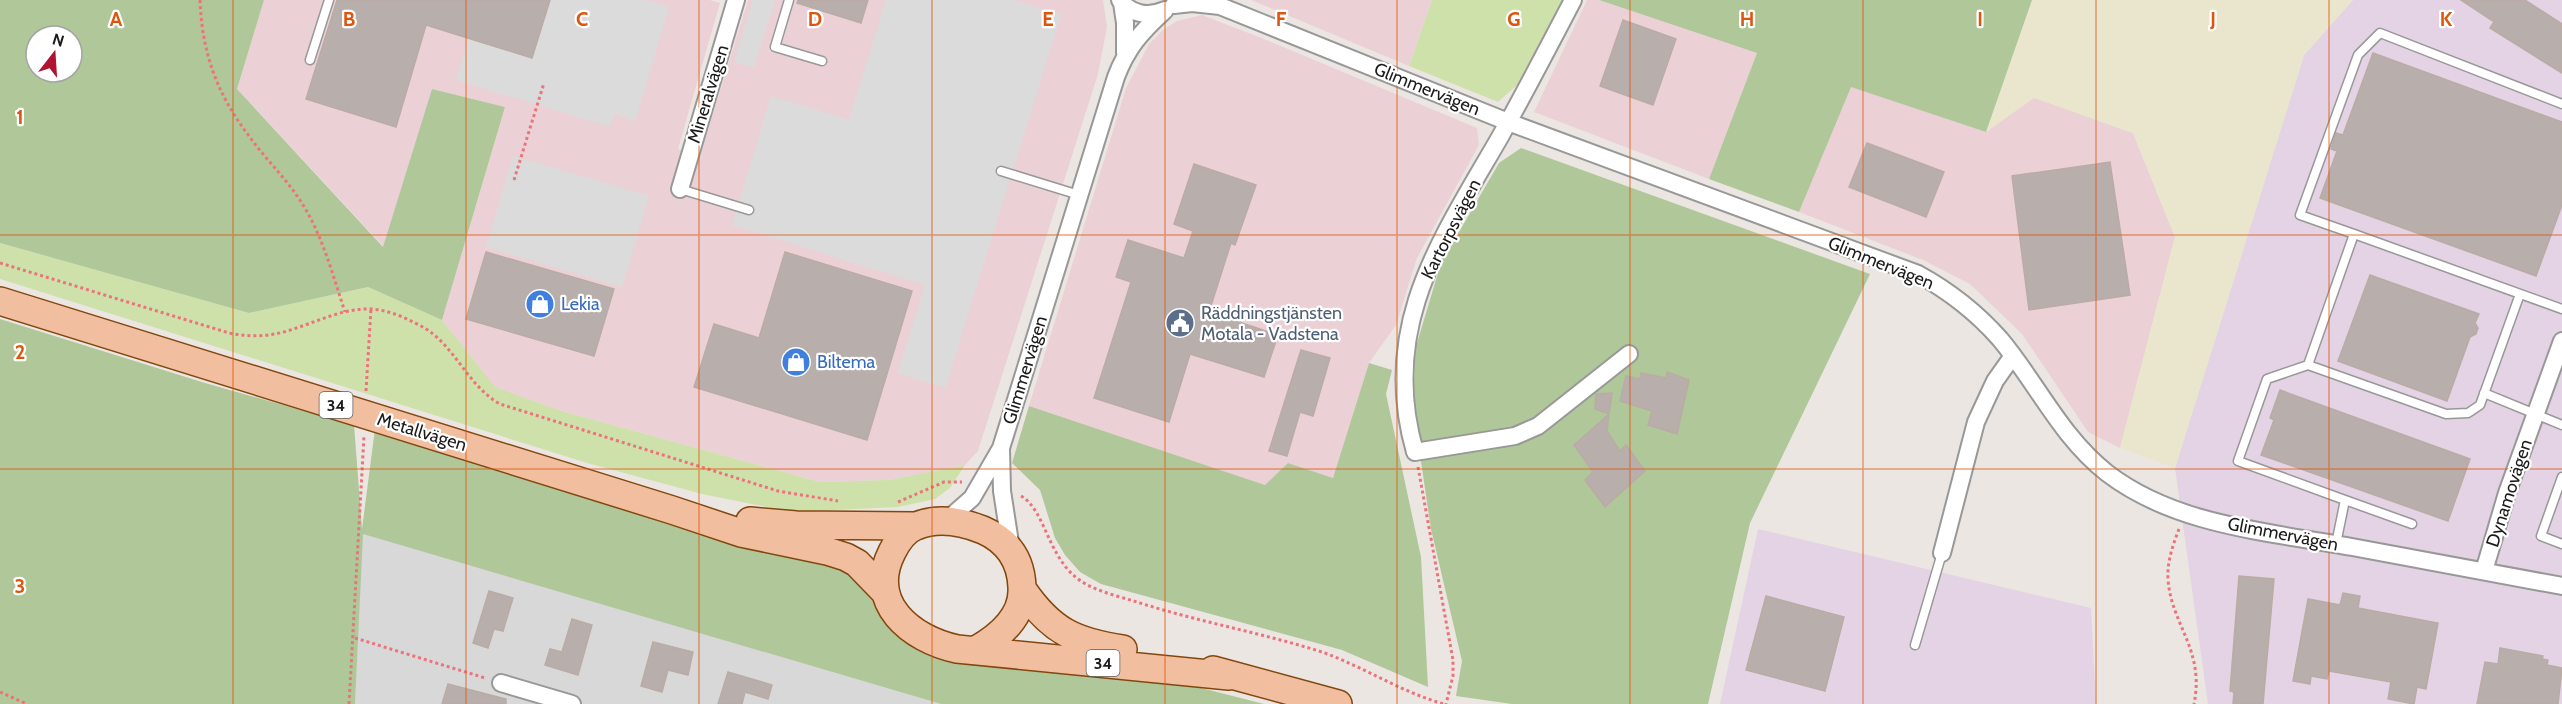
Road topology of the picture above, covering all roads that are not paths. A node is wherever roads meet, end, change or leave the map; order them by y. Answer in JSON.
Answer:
{"nodes":[{"id":1,"x":328,"y":0,"type":"edge"},
{"id":2,"x":736,"y":0,"type":"edge"},
{"id":3,"x":789,"y":0,"type":"edge"},
{"id":4,"x":1573,"y":0,"type":"edge"},
{"id":5,"x":1121,"y":2,"type":"edge"},
{"id":6,"x":1217,"y":3,"type":"edge"},
{"id":7,"x":1172,"y":5,"type":"edge"},
{"id":8,"x":1125,"y":53,"type":"junction"},
{"id":9,"x":310,"y":60,"type":"dead end"},
{"id":10,"x":822,"y":62,"type":"dead end"},
{"id":11,"x":2562,"y":104,"type":"edge"},
{"id":12,"x":1508,"y":122,"type":"junction"},
{"id":13,"x":1001,"y":171,"type":"dead end"},
{"id":14,"x":680,"y":189,"type":"joint"},
{"id":15,"x":1079,"y":195,"type":"junction"},
{"id":16,"x":749,"y":210,"type":"dead end"},
{"id":17,"x":2354,"y":234,"type":"junction"},
{"id":18,"x":2520,"y":294,"type":"junction"},
{"id":19,"x":0,"y":301,"type":"edge"},
{"id":20,"x":2562,"y":309,"type":"edge"},
{"id":21,"x":2562,"y":342,"type":"edge"},
{"id":22,"x":1629,"y":354,"type":"dead end"},
{"id":23,"x":2012,"y":357,"type":"junction"},
{"id":24,"x":2308,"y":365,"type":"junction"},
{"id":25,"x":2484,"y":393,"type":"junction"},
{"id":26,"x":2536,"y":413,"type":"junction"},
{"id":27,"x":2562,"y":425,"type":"edge"},
{"id":28,"x":1001,"y":448,"type":"junction"},
{"id":29,"x":2562,"y":477,"type":"edge"},
{"id":30,"x":2345,"y":500,"type":"junction"},
{"id":31,"x":672,"y":510,"type":"junction"},
{"id":32,"x":946,"y":521,"type":"junction"},
{"id":33,"x":2412,"y":524,"type":"dead end"},
{"id":34,"x":914,"y":526,"type":"junction"},
{"id":35,"x":2336,"y":544,"type":"junction"},
{"id":36,"x":2562,"y":544,"type":"edge"},
{"id":37,"x":1011,"y":549,"type":"junction"},
{"id":38,"x":1942,"y":553,"type":"joint"},
{"id":39,"x":2484,"y":572,"type":"junction"},
{"id":40,"x":2562,"y":586,"type":"edge"},
{"id":41,"x":1023,"y":590,"type":"junction"},
{"id":42,"x":885,"y":592,"type":"junction"},
{"id":43,"x":1915,"y":645,"type":"dead end"},
{"id":44,"x":976,"y":650,"type":"junction"},
{"id":45,"x":1229,"y":676,"type":"junction"},
{"id":46,"x":501,"y":683,"type":"road end"},
{"id":47,"x":572,"y":704,"type":"edge"},
{"id":48,"x":1338,"y":704,"type":"edge"}],
"edges":[{"from":1,"to":9,"type":"lane"},
{"from":2,"to":14,"type":"street","name":"Mineralvägen"},
{"from":3,"to":10,"type":"lane"},
{"from":4,"to":12,"type":"street","name":"Kartorpsvägen"},
{"from":5,"to":7,"type":"street","name":"Glimmervägen"},
{"from":5,"to":8,"type":"street","name":"Glimmervägen"},
{"from":6,"to":7,"type":"street","name":"Glimmervägen"},
{"from":6,"to":12,"type":"street","name":"Glimmervägen"},
{"from":7,"to":8,"type":"street","name":"Glimmervägen"},
{"from":8,"to":15,"type":"street","name":"Glimmervägen"},
{"from":11,"to":17,"type":"lane"},
{"from":12,"to":22,"type":"street","name":"Kartorpsvägen"},
{"from":12,"to":23,"type":"street","name":"Glimmervägen"},
{"from":13,"to":15,"type":"lane"},
{"from":14,"to":16,"type":"lane"},
{"from":15,"to":28,"type":"street","name":"Glimmervägen"},
{"from":17,"to":18,"type":"lane"},
{"from":17,"to":24,"type":"lane"},
{"from":18,"to":20,"type":"lane"},
{"from":18,"to":25,"type":"lane"},
{"from":19,"to":31,"type":"main road","name":"Metallvägen","number":"34"},
{"from":21,"to":26,"type":"street","name":"Dynamovägen"},
{"from":23,"to":35,"type":"street","name":"Glimmervägen"},
{"from":23,"to":38,"type":"street"},
{"from":24,"to":25,"type":"lane"},
{"from":24,"to":30,"type":"lane"},
{"from":25,"to":26,"type":"lane"},
{"from":26,"to":27,"type":"lane"},
{"from":26,"to":39,"type":"street","name":"Dynamovägen"},
{"from":28,"to":32,"type":"street","name":"Glimmervägen"},
{"from":28,"to":37,"type":"street","name":"Glimmervägen"},
{"from":29,"to":36,"type":"lane"},
{"from":30,"to":33,"type":"lane"},
{"from":30,"to":35,"type":"lane"},
{"from":31,"to":34,"type":"main road","name":"Metallvägen","number":"34"},
{"from":31,"to":42,"type":"main road","name":"Metallvägen","number":"34"},
{"from":32,"to":34,"type":"main road","number":"34"},
{"from":32,"to":37,"type":"main road","number":"34"},
{"from":34,"to":42,"type":"main road"},
{"from":35,"to":39,"type":"street","name":"Glimmervägen"},
{"from":37,"to":41,"type":"main road","number":"34"},
{"from":38,"to":43,"type":"lane"},
{"from":39,"to":40,"type":"street","name":"Dynamovägen"},
{"from":41,"to":44,"type":"main road"},
{"from":41,"to":45,"type":"main road","number":"34"},
{"from":42,"to":44,"type":"main road","number":"34"},
{"from":44,"to":45,"type":"main road","number":"34"},
{"from":45,"to":48,"type":"main road","number":"34"},
{"from":46,"to":47,"type":"street"}]}
